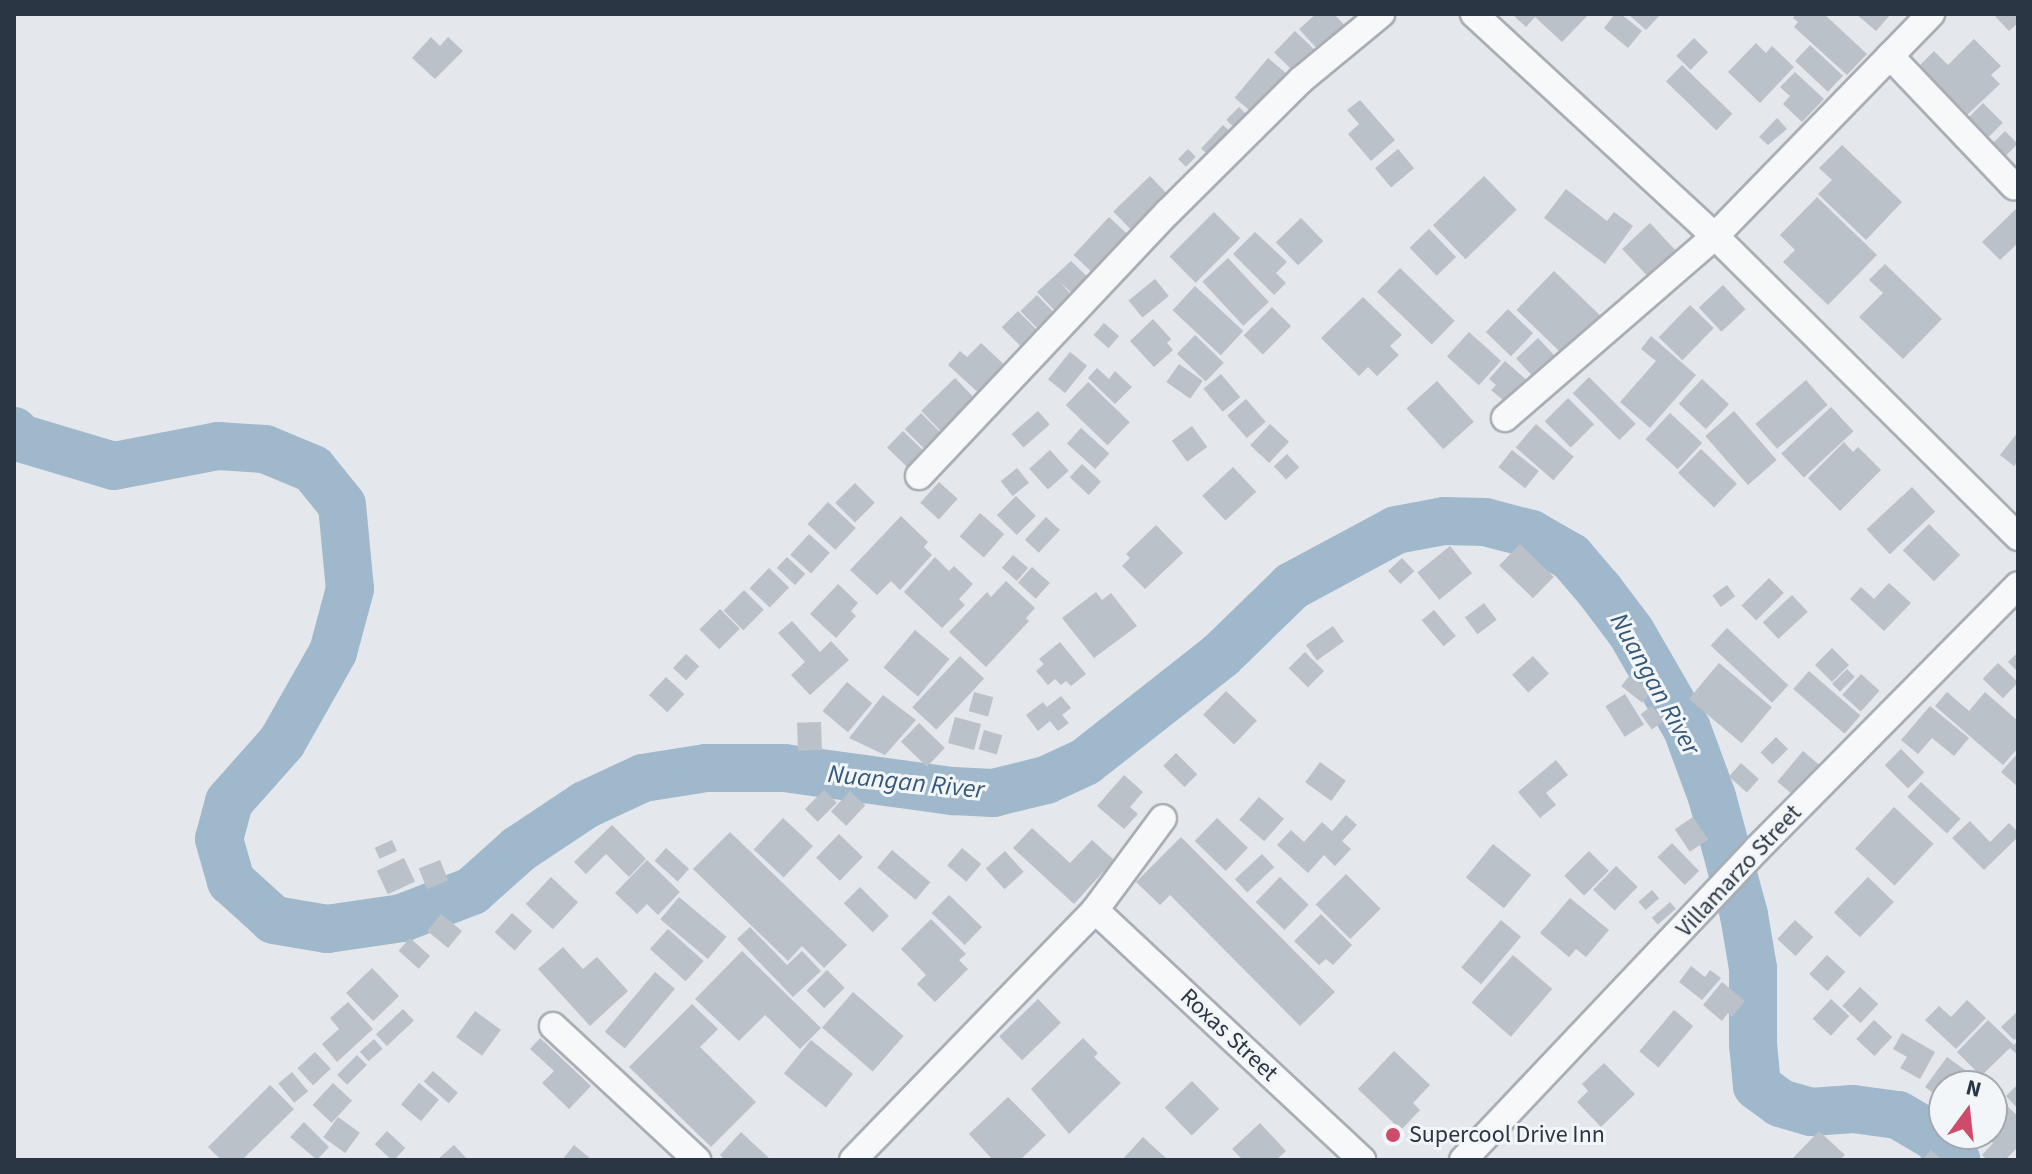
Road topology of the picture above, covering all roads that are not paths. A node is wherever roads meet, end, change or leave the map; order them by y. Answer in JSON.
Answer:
{"nodes":[{"id":1,"x":1381,"y":14,"type":"edge"},
{"id":2,"x":1474,"y":14,"type":"edge"},
{"id":3,"x":1931,"y":14,"type":"edge"},
{"id":4,"x":1890,"y":56,"type":"junction"},
{"id":5,"x":2014,"y":186,"type":"dead end"},
{"id":6,"x":1715,"y":236,"type":"junction"},
{"id":7,"x":1505,"y":418,"type":"dead end"},
{"id":8,"x":919,"y":476,"type":"dead end"},
{"id":9,"x":2018,"y":537,"type":"edge"},
{"id":10,"x":2018,"y":585,"type":"edge"},
{"id":11,"x":1163,"y":818,"type":"dead end"},
{"id":12,"x":1095,"y":910,"type":"junction"},
{"id":13,"x":553,"y":1026,"type":"dead end"},
{"id":14,"x":697,"y":1160,"type":"edge"},
{"id":15,"x":853,"y":1160,"type":"edge"},
{"id":16,"x":1362,"y":1160,"type":"edge"},
{"id":17,"x":1463,"y":1160,"type":"edge"}],
"edges":[{"from":1,"to":8,"type":"street"},
{"from":2,"to":6,"type":"street"},
{"from":3,"to":4,"type":"street"},
{"from":4,"to":5,"type":"street"},
{"from":4,"to":6,"type":"street"},
{"from":6,"to":7,"type":"street"},
{"from":6,"to":9,"type":"street"},
{"from":10,"to":17,"type":"street","name":"Villamarzo Street"},
{"from":11,"to":12,"type":"street"},
{"from":12,"to":15,"type":"street"},
{"from":12,"to":16,"type":"street","name":"Roxas Street"},
{"from":13,"to":14,"type":"street"}]}
